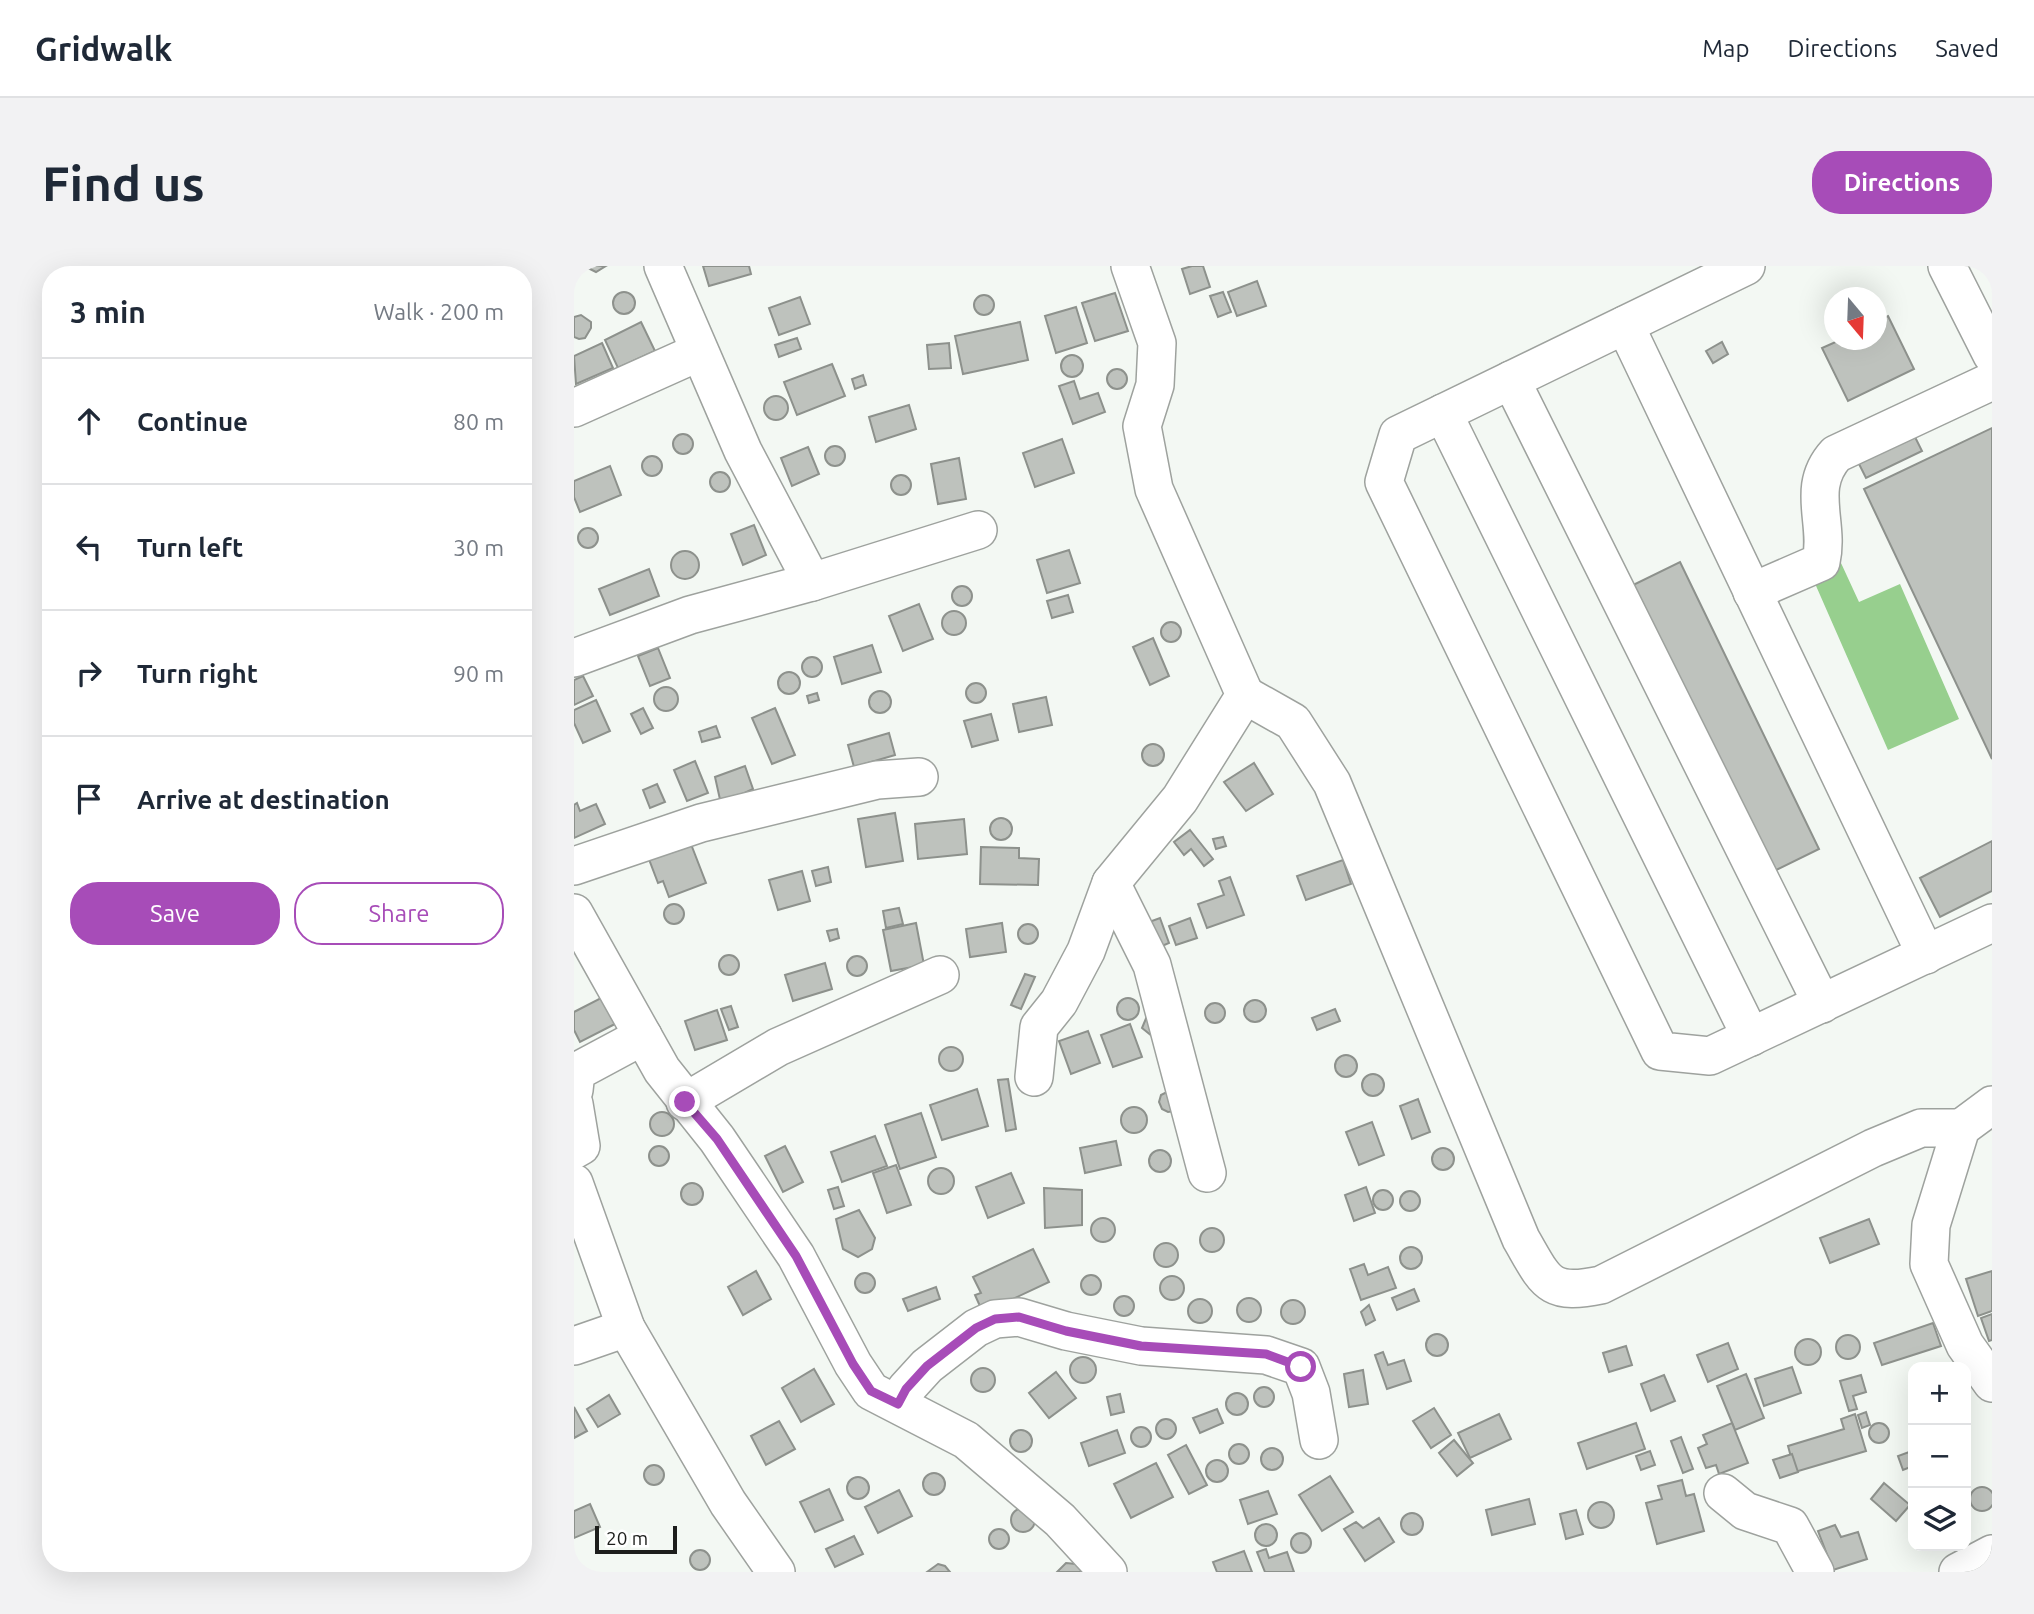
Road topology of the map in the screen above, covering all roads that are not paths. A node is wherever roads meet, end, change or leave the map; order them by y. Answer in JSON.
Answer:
{"nodes":[{"id":1,"x":663,"y":266,"type":"edge"},
{"id":2,"x":1130,"y":266,"type":"edge"},
{"id":3,"x":1746,"y":266,"type":"edge"},
{"id":4,"x":1947,"y":266,"type":"edge"},
{"id":5,"x":1625,"y":325,"type":"junction"},
{"id":6,"x":699,"y":352,"type":"junction"},
{"id":7,"x":1992,"y":355,"type":"edge"},
{"id":8,"x":1511,"y":380,"type":"junction"},
{"id":9,"x":1992,"y":381,"type":"edge"},
{"id":10,"x":574,"y":408,"type":"edge"},
{"id":11,"x":1443,"y":413,"type":"junction"},
{"id":12,"x":978,"y":530,"type":"dead end"},
{"id":13,"x":812,"y":582,"type":"junction"},
{"id":14,"x":1752,"y":592,"type":"junction"},
{"id":15,"x":574,"y":658,"type":"edge"},
{"id":16,"x":1245,"y":695,"type":"junction"},
{"id":17,"x":919,"y":777,"type":"dead end"},
{"id":18,"x":574,"y":866,"type":"edge"},
{"id":19,"x":1111,"y":883,"type":"junction"},
{"id":20,"x":574,"y":913,"type":"edge"},
{"id":21,"x":1992,"y":923,"type":"edge"},
{"id":22,"x":1926,"y":955,"type":"junction"},
{"id":23,"x":940,"y":975,"type":"dead end"},
{"id":24,"x":1822,"y":1004,"type":"junction"},
{"id":25,"x":643,"y":1036,"type":"junction"},
{"id":26,"x":1751,"y":1037,"type":"junction"},
{"id":27,"x":1034,"y":1077,"type":"dead end"},
{"id":28,"x":574,"y":1090,"type":"edge"},
{"id":29,"x":685,"y":1102,"type":"junction"},
{"id":30,"x":574,"y":1104,"type":"edge"},
{"id":31,"x":1992,"y":1105,"type":"edge"},
{"id":32,"x":1961,"y":1128,"type":"junction"},
{"id":33,"x":574,"y":1150,"type":"edge"},
{"id":34,"x":1207,"y":1173,"type":"dead end"},
{"id":35,"x":574,"y":1183,"type":"edge"},
{"id":36,"x":626,"y":1328,"type":"junction"},
{"id":37,"x":574,"y":1346,"type":"edge"},
{"id":38,"x":1992,"y":1383,"type":"edge"},
{"id":39,"x":898,"y":1404,"type":"junction"},
{"id":40,"x":1319,"y":1440,"type":"dead end"},
{"id":41,"x":1723,"y":1493,"type":"dead end"},
{"id":42,"x":1992,"y":1554,"type":"edge"},
{"id":43,"x":776,"y":1572,"type":"edge"},
{"id":44,"x":1108,"y":1572,"type":"edge"},
{"id":45,"x":1815,"y":1572,"type":"edge"},
{"id":46,"x":1958,"y":1572,"type":"edge"}],
"edges":[{"from":1,"to":6,"type":"street"},
{"from":2,"to":16,"type":"street"},
{"from":3,"to":5,"type":"street"},
{"from":4,"to":7,"type":"street"},
{"from":5,"to":8,"type":"street"},
{"from":5,"to":14,"type":"street"},
{"from":6,"to":10,"type":"street"},
{"from":6,"to":13,"type":"street"},
{"from":8,"to":11,"type":"street"},
{"from":8,"to":24,"type":"street"},
{"from":9,"to":14,"type":"street"},
{"from":11,"to":26,"type":"street"},
{"from":11,"to":26,"type":"street"},
{"from":12,"to":13,"type":"street"},
{"from":13,"to":15,"type":"street"},
{"from":14,"to":22,"type":"street"},
{"from":16,"to":19,"type":"street"},
{"from":16,"to":32,"type":"street"},
{"from":17,"to":18,"type":"street"},
{"from":19,"to":27,"type":"street"},
{"from":19,"to":34,"type":"street"},
{"from":20,"to":25,"type":"street"},
{"from":21,"to":22,"type":"street"},
{"from":22,"to":24,"type":"street"},
{"from":23,"to":29,"type":"street"},
{"from":24,"to":26,"type":"street"},
{"from":25,"to":28,"type":"street"},
{"from":25,"to":29,"type":"street"},
{"from":29,"to":39,"type":"street"},
{"from":30,"to":33,"type":"street"},
{"from":31,"to":32,"type":"street"},
{"from":32,"to":38,"type":"street"},
{"from":35,"to":36,"type":"street"},
{"from":36,"to":37,"type":"street"},
{"from":36,"to":43,"type":"street"},
{"from":39,"to":40,"type":"street"},
{"from":39,"to":44,"type":"street"},
{"from":41,"to":45,"type":"street"},
{"from":42,"to":46,"type":"street"}]}
